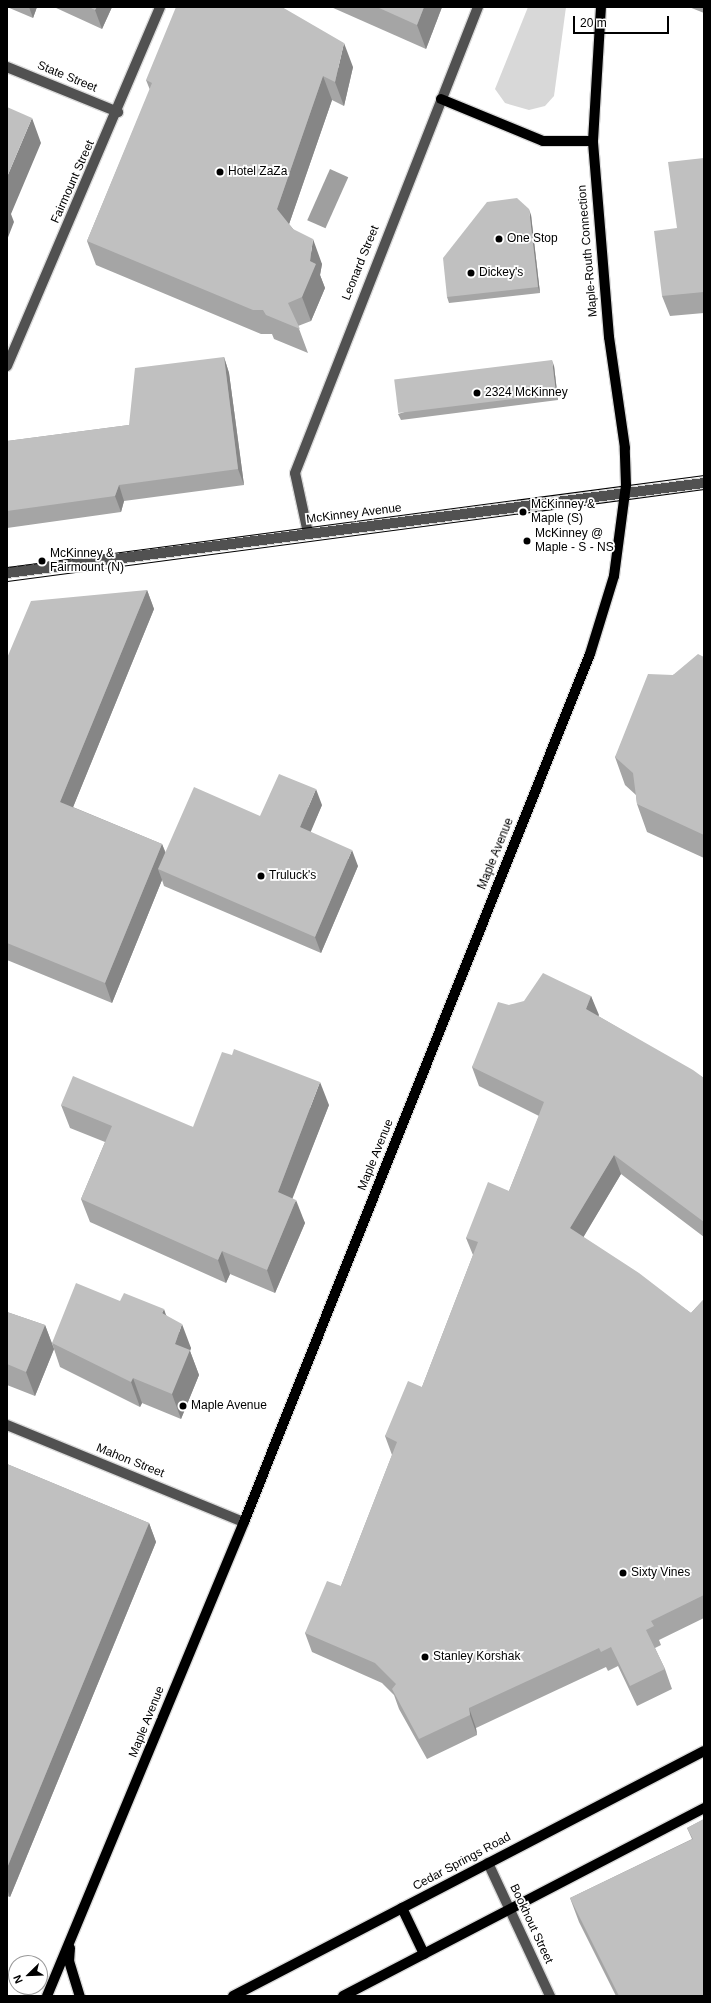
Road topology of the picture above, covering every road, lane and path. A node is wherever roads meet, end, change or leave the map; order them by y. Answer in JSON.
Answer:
{"nodes":[{"id":1,"x":160,"y":7,"type":"edge"},
{"id":2,"x":478,"y":7,"type":"edge"},
{"id":3,"x":601,"y":7,"type":"edge"},
{"id":4,"x":7,"y":67,"type":"edge"},
{"id":5,"x":441,"y":99,"type":"junction"},
{"id":6,"x":118,"y":112,"type":"junction"},
{"id":7,"x":593,"y":141,"type":"junction"},
{"id":8,"x":7,"y":366,"type":"edge"},
{"id":9,"x":704,"y":483,"type":"edge"},
{"id":10,"x":625,"y":492,"type":"junction"},
{"id":11,"x":308,"y":533,"type":"junction"},
{"id":12,"x":7,"y":573,"type":"edge"},
{"id":13,"x":7,"y":1425,"type":"edge"},
{"id":14,"x":244,"y":1522,"type":"junction"},
{"id":15,"x":704,"y":1751,"type":"edge"},
{"id":16,"x":704,"y":1808,"type":"edge"},
{"id":17,"x":488,"y":1863,"type":"junction"},
{"id":18,"x":402,"y":1908,"type":"junction"},
{"id":19,"x":510,"y":1909,"type":"junction"},
{"id":20,"x":71,"y":1940,"type":"junction"},
{"id":21,"x":424,"y":1954,"type":"junction"},
{"id":22,"x":47,"y":1996,"type":"edge"},
{"id":23,"x":80,"y":1996,"type":"edge"},
{"id":24,"x":233,"y":1996,"type":"edge"},
{"id":25,"x":343,"y":1996,"type":"edge"},
{"id":26,"x":550,"y":1996,"type":"edge"}],
"edges":[{"from":1,"to":6,"type":"street","name":"Fairmount Street"},
{"from":2,"to":5,"type":"street","name":"Leonard Street"},
{"from":3,"to":7,"type":"main road","name":"Maple-Routh Connection"},
{"from":4,"to":6,"type":"street","name":"State Street"},
{"from":5,"to":7,"type":"main road"},
{"from":5,"to":11,"type":"street","name":"Leonard Street"},
{"from":6,"to":8,"type":"street","name":"Fairmount Street"},
{"from":7,"to":10,"type":"main road","name":"Maple-Routh Connection"},
{"from":9,"to":10,"type":"street","name":"McKinney Avenue"},
{"from":10,"to":11,"type":"street","name":"McKinney Avenue"},
{"from":10,"to":14,"type":"main road","name":"Maple Avenue"},
{"from":11,"to":12,"type":"street","name":"McKinney Avenue"},
{"from":13,"to":14,"type":"street","name":"Mahon Street"},
{"from":14,"to":20,"type":"main road","name":"Maple Avenue"},
{"from":15,"to":17,"type":"main road","name":"Cedar Springs Road"},
{"from":16,"to":19,"type":"main road"},
{"from":17,"to":18,"type":"main road","name":"Cedar Springs Road"},
{"from":17,"to":19,"type":"street","name":"Bookhout Street"},
{"from":18,"to":21,"type":"main road"},
{"from":18,"to":24,"type":"main road","name":"Cedar Springs Road"},
{"from":19,"to":21,"type":"main road"},
{"from":19,"to":26,"type":"street","name":"Bookhout Street"},
{"from":20,"to":22,"type":"main road","name":"Maple Avenue"},
{"from":20,"to":23,"type":"main road"},
{"from":21,"to":25,"type":"main road"}]}
